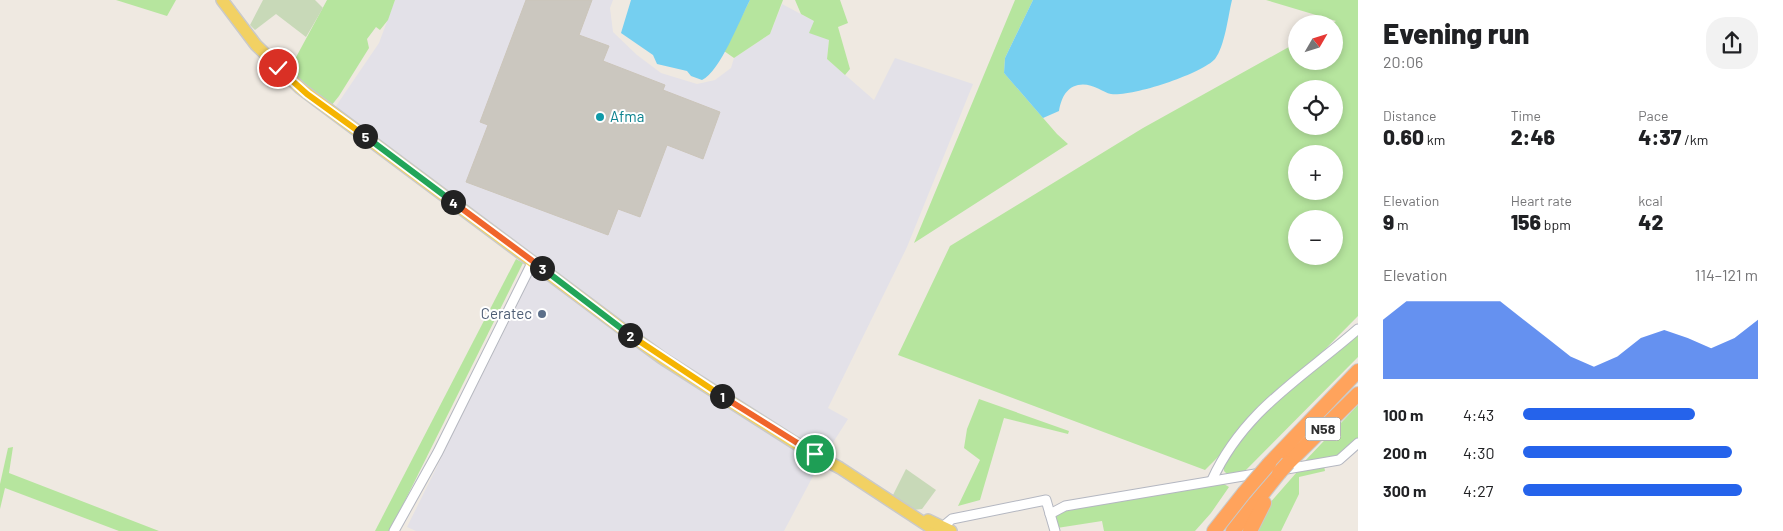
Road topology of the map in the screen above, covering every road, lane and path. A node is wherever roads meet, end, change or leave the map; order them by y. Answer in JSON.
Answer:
{"nodes":[{"id":1,"x":222,"y":0,"type":"edge"},
{"id":2,"x":533,"y":261,"type":"junction"},
{"id":3,"x":1358,"y":328,"type":"edge"},
{"id":4,"x":1358,"y":371,"type":"edge"},
{"id":5,"x":1358,"y":394,"type":"edge"},
{"id":6,"x":1358,"y":444,"type":"edge"},
{"id":7,"x":1279,"y":466,"type":"junction"},
{"id":8,"x":1212,"y":480,"type":"junction"},
{"id":9,"x":1265,"y":494,"type":"junction"},
{"id":10,"x":1230,"y":510,"type":"junction"},
{"id":11,"x":1050,"y":514,"type":"junction"},
{"id":12,"x":944,"y":530,"type":"edge"},
{"id":13,"x":394,"y":531,"type":"edge"},
{"id":14,"x":1055,"y":531,"type":"edge"},
{"id":15,"x":1206,"y":531,"type":"edge"},
{"id":16,"x":1214,"y":531,"type":"edge"},
{"id":17,"x":1233,"y":531,"type":"edge"},
{"id":18,"x":1250,"y":531,"type":"edge"}],
"edges":[{"from":1,"to":2,"type":"main road"},
{"from":2,"to":12,"type":"main road"},
{"from":2,"to":13,"type":"street"},
{"from":3,"to":8,"type":"street"},
{"from":4,"to":7,"type":"highway","number":"N58"},
{"from":5,"to":7,"type":"highway","number":"N58"},
{"from":6,"to":8,"type":"street"},
{"from":7,"to":9,"type":"highway","number":"N58"},
{"from":7,"to":10,"type":"highway","number":"N58","bridge":true},
{"from":8,"to":11,"type":"street"},
{"from":9,"to":17,"type":"highway","number":"N58"},
{"from":9,"to":18,"type":"highway"},
{"from":10,"to":15,"type":"highway"},
{"from":10,"to":16,"type":"highway","number":"N58"},
{"from":11,"to":12,"type":"street"},
{"from":11,"to":14,"type":"street"}]}
